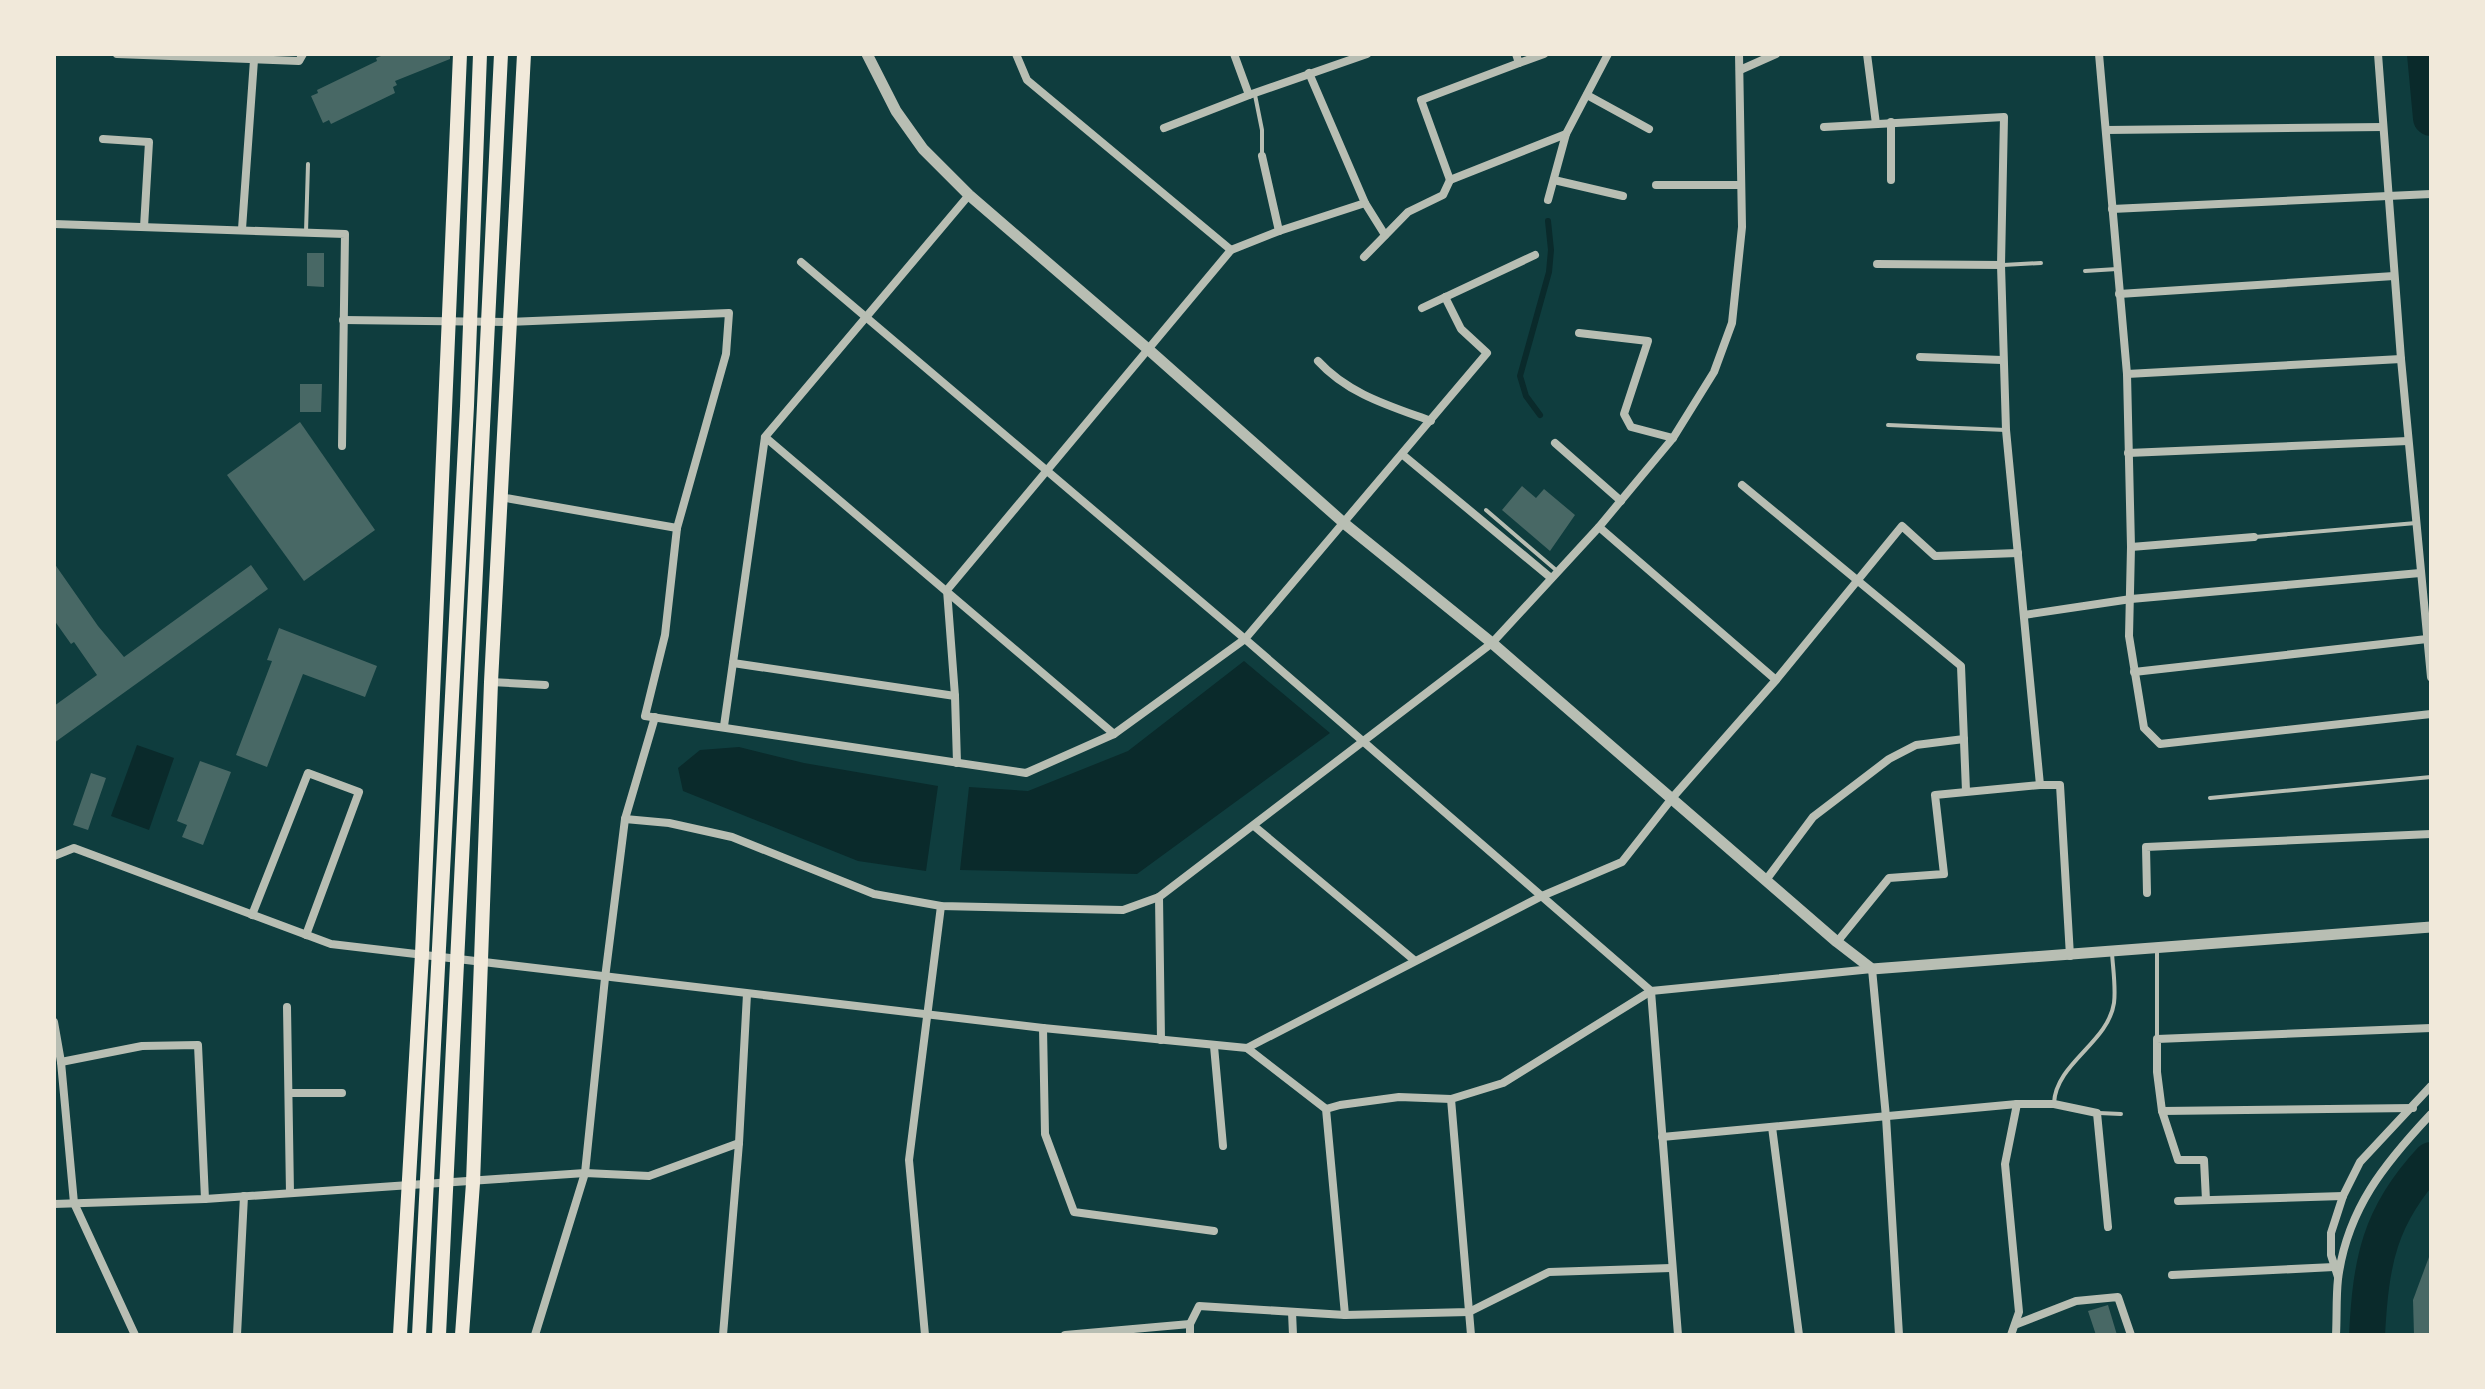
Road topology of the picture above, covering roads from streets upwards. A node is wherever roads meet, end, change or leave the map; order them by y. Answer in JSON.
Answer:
{"nodes":[{"id":1,"x":117,"y":54,"type":"edge"},
{"id":2,"x":303,"y":54,"type":"edge"},
{"id":3,"x":460,"y":54,"type":"edge"},
{"id":4,"x":480,"y":54,"type":"edge"},
{"id":5,"x":501,"y":54,"type":"edge"},
{"id":6,"x":524,"y":54,"type":"edge"},
{"id":7,"x":867,"y":54,"type":"edge"},
{"id":8,"x":1234,"y":54,"type":"edge"},
{"id":9,"x":1367,"y":54,"type":"edge"},
{"id":10,"x":1544,"y":54,"type":"edge"},
{"id":11,"x":1608,"y":54,"type":"edge"},
{"id":12,"x":1739,"y":54,"type":"edge"},
{"id":13,"x":1776,"y":54,"type":"edge"},
{"id":14,"x":1867,"y":54,"type":"edge"},
{"id":15,"x":2099,"y":54,"type":"edge"},
{"id":16,"x":2378,"y":54,"type":"edge"},
{"id":17,"x":1018,"y":55,"type":"edge"},
{"id":18,"x":1518,"y":59,"type":"edge"},
{"id":19,"x":254,"y":60,"type":"junction"},
{"id":20,"x":1740,"y":70,"type":"junction"},
{"id":21,"x":1309,"y":73,"type":"junction"},
{"id":22,"x":1252,"y":94,"type":"junction"},
{"id":23,"x":1587,"y":95,"type":"junction"},
{"id":24,"x":1891,"y":122,"type":"junction"},
{"id":25,"x":1876,"y":124,"type":"junction"},
{"id":26,"x":1824,"y":127,"type":"dead end"},
{"id":27,"x":2383,"y":127,"type":"junction"},
{"id":28,"x":1164,"y":128,"type":"dead end"},
{"id":29,"x":1649,"y":129,"type":"dead end"},
{"id":30,"x":2106,"y":130,"type":"junction"},
{"id":31,"x":1566,"y":134,"type":"junction"},
{"id":32,"x":103,"y":139,"type":"dead end"},
{"id":33,"x":1262,"y":156,"type":"road end"},
{"id":34,"x":1450,"y":180,"type":"junction"},
{"id":35,"x":1554,"y":180,"type":"junction"},
{"id":36,"x":1891,"y":180,"type":"dead end"},
{"id":37,"x":1656,"y":185,"type":"dead end"},
{"id":38,"x":1740,"y":185,"type":"junction"},
{"id":39,"x":2431,"y":194,"type":"edge"},
{"id":40,"x":969,"y":195,"type":"junction"},
{"id":41,"x":1623,"y":196,"type":"dead end"},
{"id":42,"x":2389,"y":198,"type":"junction"},
{"id":43,"x":1548,"y":200,"type":"dead end"},
{"id":44,"x":1365,"y":203,"type":"junction"},
{"id":45,"x":2112,"y":209,"type":"junction"},
{"id":46,"x":54,"y":224,"type":"edge"},
{"id":47,"x":144,"y":227,"type":"junction"},
{"id":48,"x":242,"y":229,"type":"junction"},
{"id":49,"x":1279,"y":231,"type":"junction"},
{"id":50,"x":1385,"y":235,"type":"junction"},
{"id":51,"x":1231,"y":250,"type":"junction"},
{"id":52,"x":1535,"y":255,"type":"dead end"},
{"id":53,"x":1364,"y":257,"type":"dead end"},
{"id":54,"x":801,"y":262,"type":"dead end"},
{"id":55,"x":1877,"y":264,"type":"dead end"},
{"id":56,"x":2001,"y":265,"type":"junction"},
{"id":57,"x":2394,"y":276,"type":"junction"},
{"id":58,"x":2119,"y":294,"type":"junction"},
{"id":59,"x":1445,"y":297,"type":"junction"},
{"id":60,"x":1422,"y":308,"type":"dead end"},
{"id":61,"x":867,"y":319,"type":"junction"},
{"id":62,"x":343,"y":320,"type":"junction"},
{"id":63,"x":449,"y":321,"type":"junction"},
{"id":64,"x":508,"y":322,"type":"junction"},
{"id":65,"x":1579,"y":333,"type":"dead end"},
{"id":66,"x":1149,"y":350,"type":"junction"},
{"id":67,"x":1920,"y":357,"type":"dead end"},
{"id":68,"x":2401,"y":359,"type":"junction"},
{"id":69,"x":2002,"y":360,"type":"junction"},
{"id":70,"x":1318,"y":361,"type":"dead end"},
{"id":71,"x":2127,"y":374,"type":"junction"},
{"id":72,"x":1431,"y":421,"type":"junction"},
{"id":73,"x":765,"y":437,"type":"junction"},
{"id":74,"x":1673,"y":438,"type":"junction"},
{"id":75,"x":2408,"y":441,"type":"junction"},
{"id":76,"x":1555,"y":443,"type":"dead end"},
{"id":77,"x":342,"y":446,"type":"dead end"},
{"id":78,"x":2128,"y":453,"type":"junction"},
{"id":79,"x":1403,"y":455,"type":"junction"},
{"id":80,"x":1046,"y":470,"type":"junction"},
{"id":81,"x":1742,"y":485,"type":"dead end"},
{"id":82,"x":500,"y":497,"type":"junction"},
{"id":83,"x":1621,"y":501,"type":"junction"},
{"id":84,"x":1345,"y":524,"type":"junction"},
{"id":85,"x":1599,"y":527,"type":"junction"},
{"id":86,"x":677,"y":528,"type":"junction"},
{"id":87,"x":2254,"y":537,"type":"road end"},
{"id":88,"x":2131,"y":547,"type":"junction"},
{"id":89,"x":2018,"y":553,"type":"junction"},
{"id":90,"x":2420,"y":573,"type":"junction"},
{"id":91,"x":1555,"y":575,"type":"junction"},
{"id":92,"x":1858,"y":580,"type":"junction"},
{"id":93,"x":947,"y":590,"type":"junction"},
{"id":94,"x":2131,"y":599,"type":"junction"},
{"id":95,"x":2024,"y":615,"type":"junction"},
{"id":96,"x":1245,"y":639,"type":"junction"},
{"id":97,"x":2427,"y":639,"type":"junction"},
{"id":98,"x":1492,"y":643,"type":"junction"},
{"id":99,"x":733,"y":663,"type":"junction"},
{"id":100,"x":2134,"y":672,"type":"junction"},
{"id":101,"x":2431,"y":677,"type":"edge"},
{"id":102,"x":1776,"y":680,"type":"junction"},
{"id":103,"x":491,"y":682,"type":"junction"},
{"id":104,"x":545,"y":685,"type":"dead end"},
{"id":105,"x":955,"y":696,"type":"junction"},
{"id":106,"x":2431,"y":714,"type":"edge"},
{"id":107,"x":655,"y":717,"type":"junction"},
{"id":108,"x":724,"y":726,"type":"junction"},
{"id":109,"x":1114,"y":734,"type":"junction"},
{"id":110,"x":1964,"y":739,"type":"junction"},
{"id":111,"x":1365,"y":742,"type":"junction"},
{"id":112,"x":957,"y":763,"type":"junction"},
{"id":113,"x":2040,"y":785,"type":"junction"},
{"id":114,"x":1966,"y":791,"type":"junction"},
{"id":115,"x":1673,"y":797,"type":"junction"},
{"id":116,"x":625,"y":819,"type":"junction"},
{"id":117,"x":1254,"y":826,"type":"junction"},
{"id":118,"x":2431,"y":834,"type":"edge"},
{"id":119,"x":54,"y":856,"type":"edge"},
{"id":120,"x":1766,"y":880,"type":"junction"},
{"id":121,"x":2147,"y":893,"type":"dead end"},
{"id":122,"x":1542,"y":896,"type":"junction"},
{"id":123,"x":1159,"y":897,"type":"junction"},
{"id":124,"x":941,"y":906,"type":"junction"},
{"id":125,"x":252,"y":915,"type":"junction"},
{"id":126,"x":2431,"y":927,"type":"edge"},
{"id":127,"x":306,"y":935,"type":"junction"},
{"id":128,"x":1837,"y":942,"type":"junction"},
{"id":129,"x":422,"y":954,"type":"junction"},
{"id":130,"x":2070,"y":956,"type":"junction"},
{"id":131,"x":1414,"y":960,"type":"junction"},
{"id":132,"x":480,"y":962,"type":"junction"},
{"id":133,"x":1872,"y":969,"type":"junction"},
{"id":134,"x":605,"y":978,"type":"junction"},
{"id":135,"x":1651,"y":991,"type":"junction"},
{"id":136,"x":747,"y":994,"type":"junction"},
{"id":137,"x":287,"y":1007,"type":"dead end"},
{"id":138,"x":928,"y":1015,"type":"junction"},
{"id":139,"x":54,"y":1022,"type":"edge"},
{"id":140,"x":1043,"y":1028,"type":"junction"},
{"id":141,"x":2431,"y":1028,"type":"edge"},
{"id":142,"x":1161,"y":1040,"type":"junction"},
{"id":143,"x":1214,"y":1046,"type":"junction"},
{"id":144,"x":1247,"y":1048,"type":"junction"},
{"id":145,"x":61,"y":1062,"type":"junction"},
{"id":146,"x":2431,"y":1086,"type":"edge"},
{"id":147,"x":289,"y":1093,"type":"junction"},
{"id":148,"x":342,"y":1093,"type":"dead end"},
{"id":149,"x":1451,"y":1099,"type":"junction"},
{"id":150,"x":2017,"y":1104,"type":"junction"},
{"id":151,"x":2413,"y":1108,"type":"junction"},
{"id":152,"x":1326,"y":1109,"type":"junction"},
{"id":153,"x":2162,"y":1111,"type":"junction"},
{"id":154,"x":2431,"y":1114,"type":"edge"},
{"id":155,"x":1886,"y":1117,"type":"junction"},
{"id":156,"x":1772,"y":1127,"type":"junction"},
{"id":157,"x":1662,"y":1137,"type":"junction"},
{"id":158,"x":739,"y":1143,"type":"junction"},
{"id":159,"x":1223,"y":1146,"type":"dead end"},
{"id":160,"x":585,"y":1173,"type":"junction"},
{"id":161,"x":473,"y":1183,"type":"junction"},
{"id":162,"x":408,"y":1185,"type":"junction"},
{"id":163,"x":290,"y":1193,"type":"junction"},
{"id":164,"x":244,"y":1196,"type":"junction"},
{"id":165,"x":2343,"y":1196,"type":"junction"},
{"id":166,"x":205,"y":1199,"type":"junction"},
{"id":167,"x":2206,"y":1200,"type":"junction"},
{"id":168,"x":2178,"y":1201,"type":"dead end"},
{"id":169,"x":74,"y":1203,"type":"junction"},
{"id":170,"x":54,"y":1204,"type":"edge"},
{"id":171,"x":2108,"y":1227,"type":"dead end"},
{"id":172,"x":1214,"y":1231,"type":"dead end"},
{"id":173,"x":2334,"y":1267,"type":"junction"},
{"id":174,"x":1671,"y":1268,"type":"junction"},
{"id":175,"x":2172,"y":1275,"type":"dead end"},
{"id":176,"x":2338,"y":1278,"type":"junction"},
{"id":177,"x":1292,"y":1312,"type":"junction"},
{"id":178,"x":1469,"y":1312,"type":"junction"},
{"id":179,"x":1345,"y":1315,"type":"junction"},
{"id":180,"x":1190,"y":1324,"type":"junction"},
{"id":181,"x":2017,"y":1324,"type":"junction"},
{"id":182,"x":135,"y":1335,"type":"edge"},
{"id":183,"x":237,"y":1335,"type":"edge"},
{"id":184,"x":400,"y":1335,"type":"edge"},
{"id":185,"x":419,"y":1335,"type":"edge"},
{"id":186,"x":439,"y":1335,"type":"edge"},
{"id":187,"x":462,"y":1335,"type":"edge"},
{"id":188,"x":535,"y":1335,"type":"edge"},
{"id":189,"x":723,"y":1335,"type":"edge"},
{"id":190,"x":925,"y":1335,"type":"edge"},
{"id":191,"x":1065,"y":1335,"type":"edge"},
{"id":192,"x":1190,"y":1335,"type":"edge"},
{"id":193,"x":1293,"y":1335,"type":"edge"},
{"id":194,"x":1471,"y":1335,"type":"edge"},
{"id":195,"x":1678,"y":1335,"type":"edge"},
{"id":196,"x":1799,"y":1335,"type":"edge"},
{"id":197,"x":1899,"y":1335,"type":"edge"},
{"id":198,"x":2011,"y":1335,"type":"edge"},
{"id":199,"x":2131,"y":1335,"type":"edge"},
{"id":200,"x":2336,"y":1335,"type":"edge"}],
"edges":[{"from":1,"to":19,"type":"street"},
{"from":2,"to":19,"type":"street"},
{"from":3,"to":63,"type":"main road"},
{"from":4,"to":185,"type":"main road"},
{"from":5,"to":186,"type":"main road"},
{"from":6,"to":64,"type":"main road"},
{"from":7,"to":40,"type":"street"},
{"from":8,"to":22,"type":"street"},
{"from":9,"to":21,"type":"street"},
{"from":10,"to":18,"type":"street"},
{"from":11,"to":23,"type":"street"},
{"from":12,"to":20,"type":"street"},
{"from":13,"to":20,"type":"street"},
{"from":14,"to":25,"type":"street"},
{"from":15,"to":30,"type":"street"},
{"from":16,"to":27,"type":"street"},
{"from":17,"to":51,"type":"street"},
{"from":18,"to":34,"type":"street"},
{"from":19,"to":48,"type":"street"},
{"from":20,"to":38,"type":"street"},
{"from":21,"to":22,"type":"street"},
{"from":21,"to":44,"type":"street"},
{"from":22,"to":28,"type":"street"},
{"from":23,"to":29,"type":"street"},
{"from":23,"to":31,"type":"street"},
{"from":24,"to":25,"type":"street"},
{"from":24,"to":36,"type":"street"},
{"from":24,"to":56,"type":"street"},
{"from":25,"to":26,"type":"street"},
{"from":27,"to":30,"type":"street"},
{"from":27,"to":42,"type":"street"},
{"from":30,"to":45,"type":"street"},
{"from":31,"to":34,"type":"street"},
{"from":31,"to":35,"type":"street"},
{"from":32,"to":47,"type":"street"},
{"from":33,"to":49,"type":"street"},
{"from":34,"to":50,"type":"street"},
{"from":35,"to":41,"type":"street"},
{"from":35,"to":43,"type":"street"},
{"from":37,"to":38,"type":"street"},
{"from":38,"to":74,"type":"street"},
{"from":39,"to":42,"type":"street"},
{"from":40,"to":61,"type":"street"},
{"from":40,"to":66,"type":"street"},
{"from":42,"to":45,"type":"street"},
{"from":42,"to":57,"type":"street"},
{"from":44,"to":49,"type":"street"},
{"from":44,"to":50,"type":"street"},
{"from":45,"to":58,"type":"street"},
{"from":46,"to":47,"type":"street"},
{"from":47,"to":48,"type":"street"},
{"from":48,"to":62,"type":"street"},
{"from":49,"to":51,"type":"street"},
{"from":50,"to":53,"type":"street"},
{"from":51,"to":66,"type":"street"},
{"from":52,"to":59,"type":"street"},
{"from":54,"to":61,"type":"street"},
{"from":55,"to":56,"type":"street"},
{"from":56,"to":69,"type":"street"},
{"from":57,"to":58,"type":"street"},
{"from":57,"to":68,"type":"street"},
{"from":58,"to":71,"type":"street"},
{"from":59,"to":60,"type":"street"},
{"from":59,"to":72,"type":"street"},
{"from":61,"to":73,"type":"street"},
{"from":61,"to":80,"type":"street"},
{"from":62,"to":63,"type":"street"},
{"from":62,"to":77,"type":"street"},
{"from":63,"to":64,"type":"street"},
{"from":63,"to":129,"type":"main road"},
{"from":64,"to":82,"type":"main road"},
{"from":64,"to":86,"type":"street"},
{"from":65,"to":74,"type":"street"},
{"from":66,"to":80,"type":"street"},
{"from":66,"to":84,"type":"street"},
{"from":67,"to":69,"type":"street"},
{"from":68,"to":71,"type":"street"},
{"from":68,"to":75,"type":"street"},
{"from":69,"to":89,"type":"street"},
{"from":70,"to":72,"type":"street"},
{"from":71,"to":78,"type":"street"},
{"from":72,"to":79,"type":"street"},
{"from":73,"to":93,"type":"street"},
{"from":73,"to":99,"type":"street"},
{"from":74,"to":83,"type":"street"},
{"from":75,"to":78,"type":"street"},
{"from":75,"to":90,"type":"street"},
{"from":76,"to":83,"type":"street"},
{"from":78,"to":88,"type":"street"},
{"from":79,"to":84,"type":"street"},
{"from":79,"to":91,"type":"street"},
{"from":80,"to":93,"type":"street"},
{"from":80,"to":96,"type":"street"},
{"from":81,"to":92,"type":"street"},
{"from":82,"to":86,"type":"street"},
{"from":82,"to":103,"type":"main road"},
{"from":83,"to":85,"type":"street"},
{"from":84,"to":96,"type":"street"},
{"from":84,"to":98,"type":"street"},
{"from":85,"to":91,"type":"street"},
{"from":85,"to":102,"type":"street"},
{"from":86,"to":107,"type":"street"},
{"from":87,"to":88,"type":"street"},
{"from":88,"to":94,"type":"street"},
{"from":89,"to":92,"type":"street"},
{"from":89,"to":95,"type":"street"},
{"from":90,"to":94,"type":"street"},
{"from":90,"to":97,"type":"street"},
{"from":91,"to":98,"type":"street"},
{"from":92,"to":102,"type":"street"},
{"from":92,"to":110,"type":"street"},
{"from":93,"to":105,"type":"street"},
{"from":93,"to":109,"type":"street"},
{"from":94,"to":95,"type":"street"},
{"from":94,"to":100,"type":"street"},
{"from":95,"to":113,"type":"street"},
{"from":96,"to":109,"type":"street"},
{"from":96,"to":111,"type":"street"},
{"from":97,"to":100,"type":"street"},
{"from":97,"to":101,"type":"street"},
{"from":98,"to":111,"type":"street"},
{"from":98,"to":115,"type":"street"},
{"from":99,"to":105,"type":"street"},
{"from":99,"to":108,"type":"street"},
{"from":100,"to":106,"type":"street"},
{"from":102,"to":115,"type":"street"},
{"from":103,"to":104,"type":"street"},
{"from":103,"to":132,"type":"main road"},
{"from":105,"to":112,"type":"street"},
{"from":107,"to":108,"type":"street"},
{"from":107,"to":116,"type":"street"},
{"from":108,"to":112,"type":"street"},
{"from":109,"to":112,"type":"street"},
{"from":110,"to":114,"type":"street"},
{"from":110,"to":120,"type":"street"},
{"from":111,"to":117,"type":"street"},
{"from":111,"to":122,"type":"street"},
{"from":113,"to":114,"type":"street"},
{"from":113,"to":130,"type":"street"},
{"from":114,"to":128,"type":"street"},
{"from":115,"to":120,"type":"street"},
{"from":115,"to":122,"type":"street"},
{"from":116,"to":124,"type":"street"},
{"from":116,"to":134,"type":"street"},
{"from":117,"to":123,"type":"street"},
{"from":117,"to":131,"type":"street"},
{"from":118,"to":121,"type":"street"},
{"from":119,"to":125,"type":"street"},
{"from":120,"to":128,"type":"street"},
{"from":122,"to":131,"type":"street"},
{"from":122,"to":135,"type":"street"},
{"from":123,"to":124,"type":"street"},
{"from":123,"to":142,"type":"street"},
{"from":124,"to":138,"type":"street"},
{"from":125,"to":127,"type":"street"},
{"from":125,"to":127,"type":"street"},
{"from":126,"to":130,"type":"street"},
{"from":127,"to":129,"type":"street"},
{"from":128,"to":133,"type":"street"},
{"from":129,"to":132,"type":"street"},
{"from":129,"to":162,"type":"main road"},
{"from":130,"to":133,"type":"street"},
{"from":131,"to":144,"type":"street"},
{"from":132,"to":134,"type":"street"},
{"from":132,"to":161,"type":"main road"},
{"from":133,"to":135,"type":"street"},
{"from":133,"to":155,"type":"street"},
{"from":134,"to":136,"type":"street"},
{"from":134,"to":160,"type":"street"},
{"from":135,"to":149,"type":"street"},
{"from":135,"to":157,"type":"street"},
{"from":136,"to":138,"type":"street"},
{"from":136,"to":158,"type":"street"},
{"from":137,"to":147,"type":"street"},
{"from":138,"to":140,"type":"street"},
{"from":138,"to":190,"type":"street"},
{"from":139,"to":145,"type":"street"},
{"from":140,"to":142,"type":"street"},
{"from":140,"to":172,"type":"street"},
{"from":141,"to":153,"type":"street"},
{"from":142,"to":143,"type":"street"},
{"from":143,"to":144,"type":"street"},
{"from":143,"to":159,"type":"street"},
{"from":144,"to":152,"type":"street"},
{"from":145,"to":166,"type":"street"},
{"from":145,"to":169,"type":"street"},
{"from":146,"to":151,"type":"street"},
{"from":147,"to":148,"type":"street"},
{"from":147,"to":163,"type":"street"},
{"from":149,"to":152,"type":"street"},
{"from":149,"to":178,"type":"street"},
{"from":150,"to":155,"type":"street"},
{"from":150,"to":171,"type":"street"},
{"from":150,"to":181,"type":"street"},
{"from":151,"to":153,"type":"street"},
{"from":151,"to":165,"type":"street"},
{"from":152,"to":179,"type":"street"},
{"from":153,"to":167,"type":"street"},
{"from":154,"to":176,"type":"street"},
{"from":155,"to":156,"type":"street"},
{"from":155,"to":197,"type":"street"},
{"from":156,"to":157,"type":"street"},
{"from":156,"to":196,"type":"street"},
{"from":157,"to":174,"type":"street"},
{"from":158,"to":160,"type":"street"},
{"from":158,"to":189,"type":"street"},
{"from":160,"to":161,"type":"street"},
{"from":160,"to":188,"type":"street"},
{"from":161,"to":162,"type":"street"},
{"from":161,"to":187,"type":"main road"},
{"from":162,"to":163,"type":"street"},
{"from":162,"to":184,"type":"main road"},
{"from":163,"to":164,"type":"street"},
{"from":164,"to":166,"type":"street"},
{"from":164,"to":183,"type":"street"},
{"from":165,"to":167,"type":"street"},
{"from":165,"to":173,"type":"street"},
{"from":166,"to":169,"type":"street"},
{"from":167,"to":168,"type":"street"},
{"from":169,"to":170,"type":"street"},
{"from":169,"to":182,"type":"street"},
{"from":173,"to":175,"type":"street"},
{"from":173,"to":176,"type":"street"},
{"from":174,"to":178,"type":"street"},
{"from":174,"to":195,"type":"street"},
{"from":176,"to":200,"type":"street"},
{"from":177,"to":179,"type":"street"},
{"from":177,"to":180,"type":"street"},
{"from":177,"to":193,"type":"street"},
{"from":178,"to":179,"type":"street"},
{"from":178,"to":194,"type":"street"},
{"from":180,"to":191,"type":"street"},
{"from":180,"to":192,"type":"street"},
{"from":181,"to":198,"type":"street"},
{"from":181,"to":199,"type":"street"}]}
